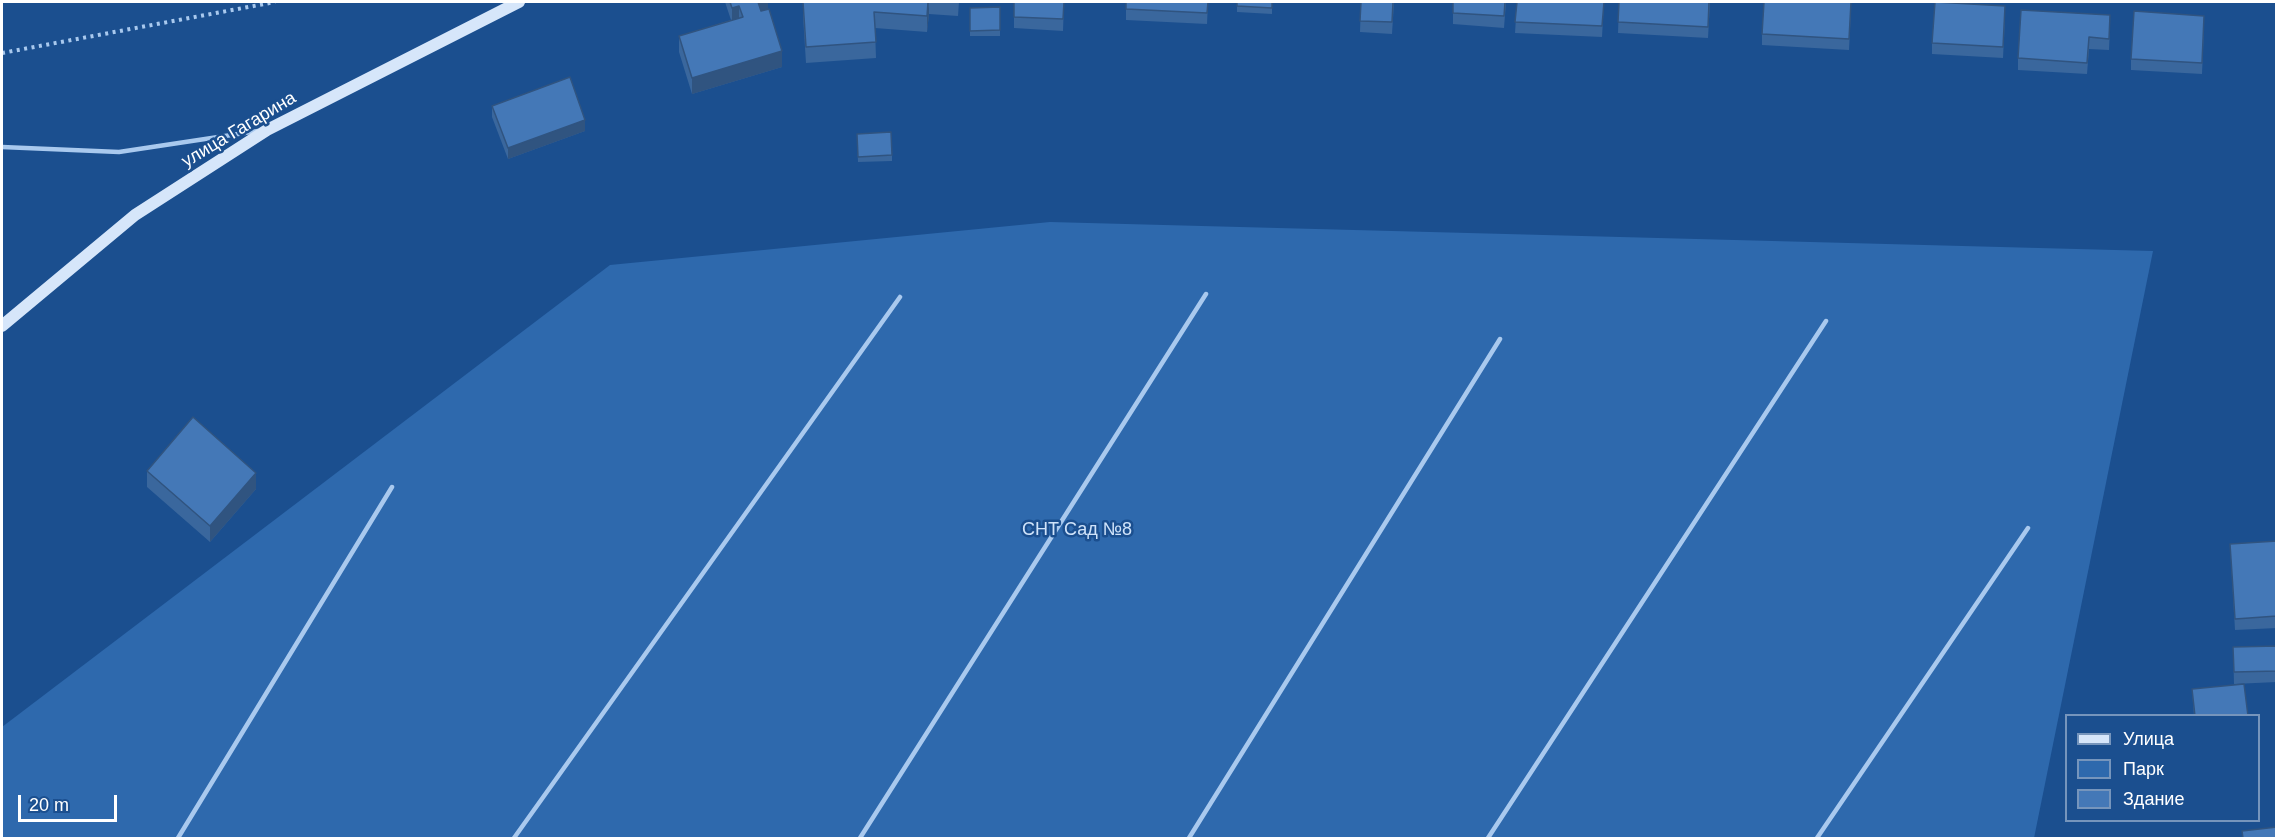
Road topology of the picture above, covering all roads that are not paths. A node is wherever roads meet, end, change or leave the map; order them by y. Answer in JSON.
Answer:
{"nodes":[{"id":1,"x":519,"y":2,"type":"edge"},
{"id":2,"x":267,"y":130,"type":"junction"},
{"id":3,"x":2,"y":147,"type":"edge"},
{"id":4,"x":1206,"y":294,"type":"dead end"},
{"id":5,"x":900,"y":297,"type":"dead end"},
{"id":6,"x":1826,"y":321,"type":"dead end"},
{"id":7,"x":2,"y":326,"type":"edge"},
{"id":8,"x":1500,"y":339,"type":"dead end"},
{"id":9,"x":392,"y":487,"type":"dead end"},
{"id":10,"x":2028,"y":528,"type":"dead end"},
{"id":11,"x":178,"y":838,"type":"edge"},
{"id":12,"x":514,"y":838,"type":"edge"},
{"id":13,"x":860,"y":838,"type":"edge"},
{"id":14,"x":1189,"y":838,"type":"edge"},
{"id":15,"x":1488,"y":838,"type":"edge"},
{"id":16,"x":1817,"y":838,"type":"edge"}],
"edges":[{"from":1,"to":2,"type":"main road","name":"улица Гагарина"},
{"from":2,"to":3,"type":"lane"},
{"from":2,"to":7,"type":"main road","name":"улица Гагарина"},
{"from":4,"to":13,"type":"lane"},
{"from":5,"to":12,"type":"lane"},
{"from":6,"to":15,"type":"lane"},
{"from":8,"to":14,"type":"lane"},
{"from":9,"to":11,"type":"lane"},
{"from":10,"to":16,"type":"lane"}]}
